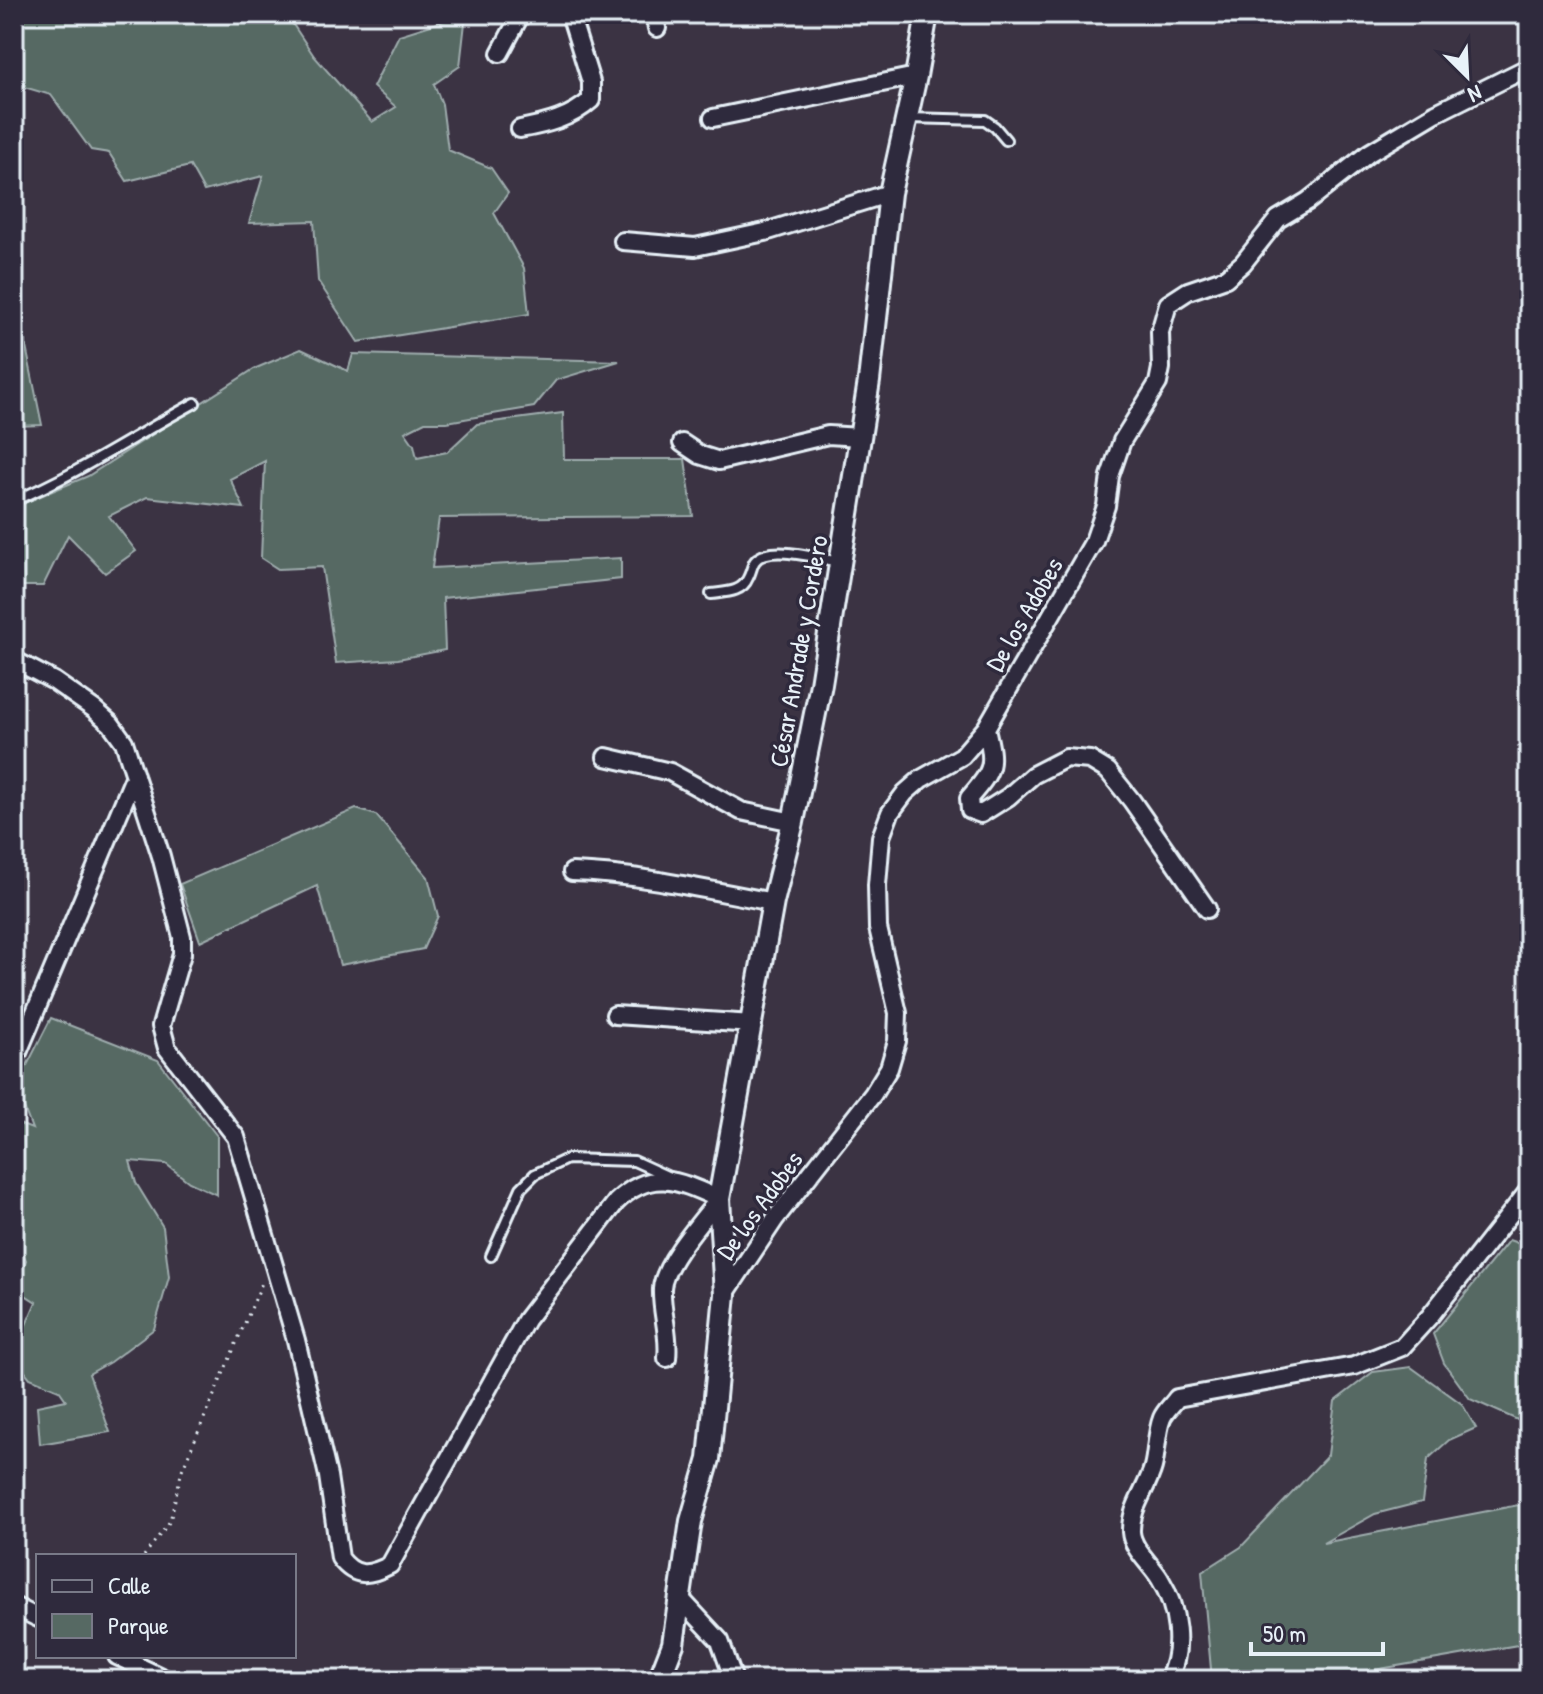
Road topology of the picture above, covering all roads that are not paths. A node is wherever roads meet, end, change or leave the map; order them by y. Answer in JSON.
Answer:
{"nodes":[{"id":1,"x":521,"y":14,"type":"edge"},
{"id":2,"x":570,"y":14,"type":"edge"},
{"id":3,"x":927,"y":14,"type":"edge"},
{"id":4,"x":500,"y":53,"type":"dead end"},
{"id":5,"x":1529,"y":67,"type":"edge"},
{"id":6,"x":916,"y":76,"type":"junction"},
{"id":7,"x":713,"y":118,"type":"dead end"},
{"id":8,"x":907,"y":118,"type":"junction"},
{"id":9,"x":520,"y":129,"type":"dead end"},
{"id":10,"x":1006,"y":140,"type":"dead end"},
{"id":11,"x":890,"y":193,"type":"junction"},
{"id":12,"x":623,"y":241,"type":"dead end"},
{"id":13,"x":195,"y":403,"type":"dead end"},
{"id":14,"x":860,"y":437,"type":"junction"},
{"id":15,"x":682,"y":443,"type":"dead end"},
{"id":16,"x":14,"y":501,"type":"edge"},
{"id":17,"x":840,"y":563,"type":"junction"},
{"id":18,"x":711,"y":594,"type":"dead end"},
{"id":19,"x":14,"y":660,"type":"edge"},
{"id":20,"x":986,"y":728,"type":"junction"},
{"id":21,"x":606,"y":757,"type":"dead end"},
{"id":22,"x":135,"y":775,"type":"junction"},
{"id":23,"x":793,"y":822,"type":"junction"},
{"id":24,"x":572,"y":872,"type":"dead end"},
{"id":25,"x":773,"y":902,"type":"junction"},
{"id":26,"x":1207,"y":909,"type":"dead end"},
{"id":27,"x":615,"y":1015,"type":"dead end"},
{"id":28,"x":753,"y":1024,"type":"junction"},
{"id":29,"x":14,"y":1062,"type":"edge"},
{"id":30,"x":685,"y":1184,"type":"junction"},
{"id":31,"x":1529,"y":1190,"type":"edge"},
{"id":32,"x":719,"y":1199,"type":"junction"},
{"id":33,"x":491,"y":1256,"type":"dead end"},
{"id":34,"x":725,"y":1294,"type":"junction"},
{"id":35,"x":667,"y":1358,"type":"dead end"},
{"id":36,"x":680,"y":1598,"type":"junction"},
{"id":37,"x":14,"y":1606,"type":"edge"},
{"id":38,"x":36,"y":1617,"type":"edge"},
{"id":39,"x":121,"y":1658,"type":"edge"},
{"id":40,"x":167,"y":1680,"type":"edge"},
{"id":41,"x":659,"y":1680,"type":"edge"},
{"id":42,"x":734,"y":1680,"type":"edge"},
{"id":43,"x":1168,"y":1680,"type":"edge"}],
"edges":[{"from":1,"to":4,"type":"street"},
{"from":2,"to":9,"type":"street"},
{"from":3,"to":6,"type":"street","name":"César Andrade y Cordero"},
{"from":5,"to":20,"type":"street","name":"De los Adobes"},
{"from":6,"to":7,"type":"street"},
{"from":6,"to":8,"type":"street","name":"César Andrade y Cordero"},
{"from":8,"to":10,"type":"lane"},
{"from":8,"to":11,"type":"street","name":"César Andrade y Cordero"},
{"from":11,"to":12,"type":"street"},
{"from":11,"to":14,"type":"street","name":"César Andrade y Cordero"},
{"from":13,"to":16,"type":"lane"},
{"from":14,"to":15,"type":"street"},
{"from":14,"to":17,"type":"street","name":"César Andrade y Cordero"},
{"from":17,"to":18,"type":"lane"},
{"from":17,"to":23,"type":"street","name":"César Andrade y Cordero"},
{"from":19,"to":22,"type":"street"},
{"from":20,"to":26,"type":"street"},
{"from":20,"to":34,"type":"street","name":"De los Adobes"},
{"from":21,"to":23,"type":"street"},
{"from":22,"to":29,"type":"street"},
{"from":22,"to":30,"type":"street"},
{"from":23,"to":25,"type":"street","name":"César Andrade y Cordero"},
{"from":24,"to":25,"type":"street"},
{"from":25,"to":28,"type":"street","name":"César Andrade y Cordero"},
{"from":27,"to":28,"type":"street"},
{"from":28,"to":32,"type":"street","name":"César Andrade y Cordero"},
{"from":30,"to":32,"type":"street"},
{"from":30,"to":33,"type":"lane"},
{"from":31,"to":43,"type":"street"},
{"from":32,"to":34,"type":"street","name":"César Andrade y Cordero"},
{"from":32,"to":35,"type":"street"},
{"from":34,"to":36,"type":"street","name":"César Andrade y Cordero"},
{"from":36,"to":41,"type":"street","name":"César Andrade y Cordero"},
{"from":36,"to":42,"type":"street"},
{"from":37,"to":38,"type":"street"},
{"from":39,"to":40,"type":"street"}]}
